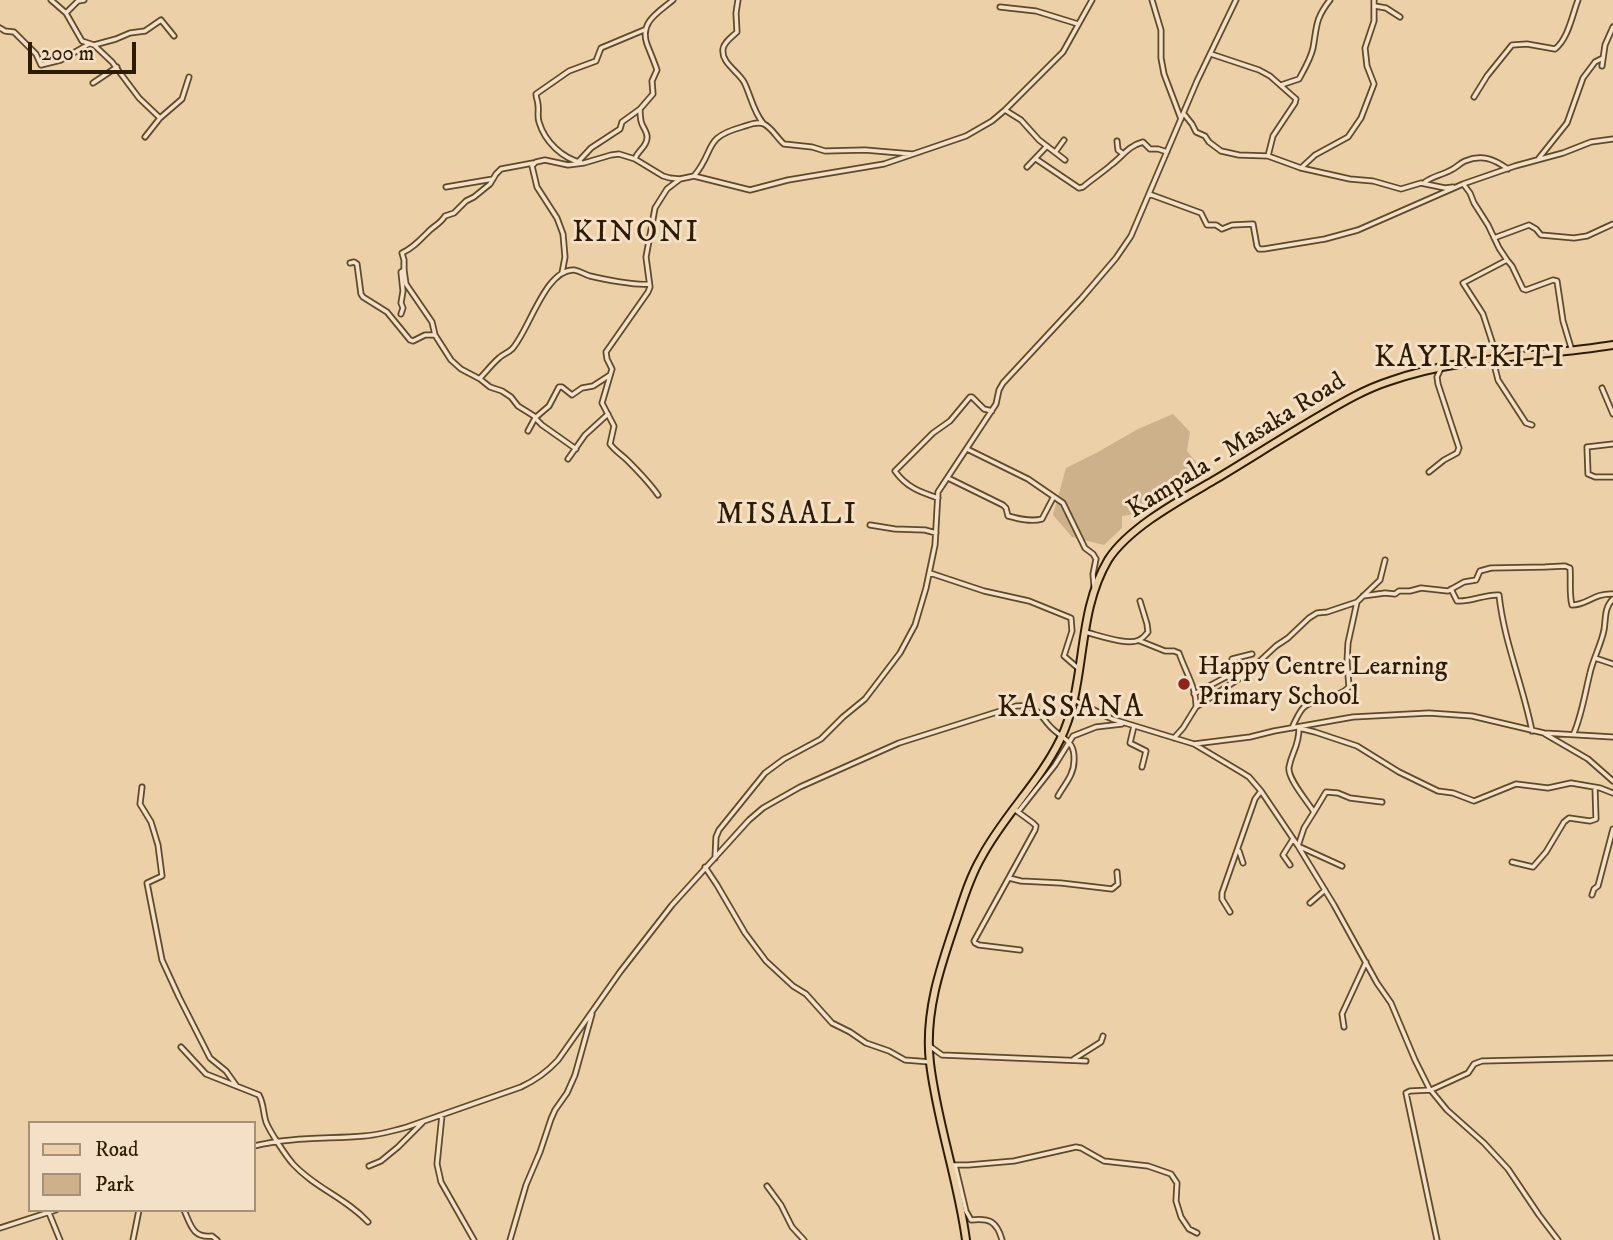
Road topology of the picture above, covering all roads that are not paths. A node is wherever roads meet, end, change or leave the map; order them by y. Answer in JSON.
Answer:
{"nodes":[{"id":1,"x":51,"y":0,"type":"edge"},
{"id":2,"x":84,"y":0,"type":"edge"},
{"id":3,"x":673,"y":0,"type":"edge"},
{"id":4,"x":738,"y":0,"type":"edge"},
{"id":5,"x":1092,"y":0,"type":"edge"},
{"id":6,"x":1153,"y":0,"type":"edge"},
{"id":7,"x":1236,"y":0,"type":"edge"},
{"id":8,"x":1330,"y":0,"type":"edge"},
{"id":9,"x":1374,"y":0,"type":"edge"},
{"id":10,"x":1578,"y":0,"type":"edge"},
{"id":11,"x":1375,"y":6,"type":"junction"},
{"id":12,"x":1000,"y":7,"type":"dead end"},
{"id":13,"x":66,"y":13,"type":"junction"},
{"id":14,"x":1400,"y":18,"type":"dead end"},
{"id":15,"x":1078,"y":24,"type":"junction"},
{"id":16,"x":1613,"y":27,"type":"edge"},
{"id":17,"x":0,"y":28,"type":"edge"},
{"id":18,"x":644,"y":30,"type":"junction"},
{"id":19,"x":174,"y":36,"type":"dead end"},
{"id":20,"x":91,"y":44,"type":"junction"},
{"id":21,"x":1211,"y":54,"type":"junction"},
{"id":22,"x":1602,"y":58,"type":"junction"},
{"id":23,"x":1602,"y":66,"type":"dead end"},
{"id":24,"x":117,"y":67,"type":"junction"},
{"id":25,"x":189,"y":77,"type":"dead end"},
{"id":26,"x":93,"y":83,"type":"dead end"},
{"id":27,"x":1279,"y":85,"type":"junction"},
{"id":28,"x":1474,"y":97,"type":"dead end"},
{"id":29,"x":640,"y":108,"type":"junction"},
{"id":30,"x":1005,"y":110,"type":"junction"},
{"id":31,"x":1184,"y":114,"type":"junction"},
{"id":32,"x":160,"y":118,"type":"junction"},
{"id":33,"x":1181,"y":120,"type":"junction"},
{"id":34,"x":763,"y":123,"type":"junction"},
{"id":35,"x":145,"y":137,"type":"dead end"},
{"id":36,"x":1613,"y":139,"type":"edge"},
{"id":37,"x":1064,"y":140,"type":"dead end"},
{"id":38,"x":1117,"y":141,"type":"dead end"},
{"id":39,"x":1046,"y":146,"type":"junction"},
{"id":40,"x":1056,"y":151,"type":"junction"},
{"id":41,"x":1120,"y":152,"type":"junction"},
{"id":42,"x":1167,"y":152,"type":"junction"},
{"id":43,"x":914,"y":155,"type":"junction"},
{"id":44,"x":1268,"y":156,"type":"junction"},
{"id":45,"x":1113,"y":157,"type":"dead end"},
{"id":46,"x":635,"y":159,"type":"junction"},
{"id":47,"x":1036,"y":159,"type":"junction"},
{"id":48,"x":1065,"y":160,"type":"dead end"},
{"id":49,"x":1538,"y":160,"type":"junction"},
{"id":50,"x":578,"y":162,"type":"junction"},
{"id":51,"x":533,"y":163,"type":"junction"},
{"id":52,"x":584,"y":163,"type":"junction"},
{"id":53,"x":1027,"y":167,"type":"dead end"},
{"id":54,"x":1301,"y":168,"type":"junction"},
{"id":55,"x":1508,"y":169,"type":"junction"},
{"id":56,"x":694,"y":176,"type":"junction"},
{"id":57,"x":493,"y":179,"type":"junction"},
{"id":58,"x":680,"y":179,"type":"junction"},
{"id":59,"x":1424,"y":183,"type":"junction"},
{"id":60,"x":1461,"y":185,"type":"junction"},
{"id":61,"x":446,"y":187,"type":"dead end"},
{"id":62,"x":1149,"y":194,"type":"junction"},
{"id":63,"x":1613,"y":224,"type":"edge"},
{"id":64,"x":1494,"y":238,"type":"junction"},
{"id":65,"x":1507,"y":260,"type":"junction"},
{"id":66,"x":351,"y":263,"type":"dead end"},
{"id":67,"x":404,"y":270,"type":"junction"},
{"id":68,"x":562,"y":273,"type":"junction"},
{"id":69,"x":649,"y":284,"type":"junction"},
{"id":70,"x":403,"y":291,"type":"junction"},
{"id":71,"x":416,"y":297,"type":"junction"},
{"id":72,"x":401,"y":314,"type":"dead end"},
{"id":73,"x":435,"y":335,"type":"junction"},
{"id":74,"x":1613,"y":345,"type":"edge"},
{"id":75,"x":1572,"y":351,"type":"junction"},
{"id":76,"x":1496,"y":359,"type":"junction"},
{"id":77,"x":1441,"y":368,"type":"junction"},
{"id":78,"x":611,"y":374,"type":"junction"},
{"id":79,"x":480,"y":379,"type":"junction"},
{"id":80,"x":1602,"y":388,"type":"dead end"},
{"id":81,"x":992,"y":411,"type":"junction"},
{"id":82,"x":1613,"y":414,"type":"edge"},
{"id":83,"x":608,"y":415,"type":"junction"},
{"id":84,"x":535,"y":418,"type":"junction"},
{"id":85,"x":1532,"y":425,"type":"dead end"},
{"id":86,"x":528,"y":431,"type":"dead end"},
{"id":87,"x":1613,"y":444,"type":"edge"},
{"id":88,"x":576,"y":449,"type":"junction"},
{"id":89,"x":967,"y":449,"type":"junction"},
{"id":90,"x":568,"y":459,"type":"dead end"},
{"id":91,"x":1429,"y":472,"type":"dead end"},
{"id":92,"x":1613,"y":477,"type":"edge"},
{"id":93,"x":948,"y":478,"type":"junction"},
{"id":94,"x":659,"y":495,"type":"dead end"},
{"id":95,"x":938,"y":498,"type":"junction"},
{"id":96,"x":1053,"y":498,"type":"junction"},
{"id":97,"x":870,"y":525,"type":"dead end"},
{"id":98,"x":936,"y":533,"type":"junction"},
{"id":99,"x":1385,"y":560,"type":"dead end"},
{"id":100,"x":930,"y":573,"type":"junction"},
{"id":101,"x":1095,"y":588,"type":"junction"},
{"id":102,"x":1451,"y":589,"type":"junction"},
{"id":103,"x":1363,"y":596,"type":"junction"},
{"id":104,"x":1613,"y":596,"type":"edge"},
{"id":105,"x":1140,"y":601,"type":"dead end"},
{"id":106,"x":1357,"y":601,"type":"junction"},
{"id":107,"x":1605,"y":614,"type":"junction"},
{"id":108,"x":1611,"y":614,"type":"edge"},
{"id":109,"x":1084,"y":632,"type":"junction"},
{"id":110,"x":1140,"y":640,"type":"junction"},
{"id":111,"x":1252,"y":654,"type":"dead end"},
{"id":112,"x":1595,"y":658,"type":"junction"},
{"id":113,"x":1613,"y":664,"type":"edge"},
{"id":114,"x":1080,"y":670,"type":"junction"},
{"id":115,"x":1194,"y":695,"type":"junction"},
{"id":116,"x":1074,"y":700,"type":"junction"},
{"id":117,"x":1196,"y":707,"type":"junction"},
{"id":118,"x":1124,"y":723,"type":"junction"},
{"id":119,"x":1134,"y":726,"type":"junction"},
{"id":120,"x":1292,"y":728,"type":"junction"},
{"id":121,"x":1298,"y":728,"type":"junction"},
{"id":122,"x":1532,"y":731,"type":"junction"},
{"id":123,"x":1544,"y":733,"type":"junction"},
{"id":124,"x":1574,"y":734,"type":"junction"},
{"id":125,"x":1613,"y":737,"type":"edge"},
{"id":126,"x":1065,"y":738,"type":"junction"},
{"id":127,"x":1174,"y":738,"type":"junction"},
{"id":128,"x":1194,"y":744,"type":"junction"},
{"id":129,"x":1142,"y":767,"type":"dead end"},
{"id":130,"x":1613,"y":781,"type":"edge"},
{"id":131,"x":142,"y":787,"type":"dead end"},
{"id":132,"x":1595,"y":788,"type":"junction"},
{"id":133,"x":1261,"y":791,"type":"junction"},
{"id":134,"x":1613,"y":793,"type":"edge"},
{"id":135,"x":1058,"y":796,"type":"dead end"},
{"id":136,"x":1381,"y":803,"type":"dead end"},
{"id":137,"x":1016,"y":810,"type":"junction"},
{"id":138,"x":1314,"y":812,"type":"junction"},
{"id":139,"x":1613,"y":829,"type":"edge"},
{"id":140,"x":1293,"y":839,"type":"junction"},
{"id":141,"x":1298,"y":846,"type":"junction"},
{"id":142,"x":1238,"y":849,"type":"junction"},
{"id":143,"x":715,"y":858,"type":"junction"},
{"id":144,"x":1512,"y":862,"type":"dead end"},
{"id":145,"x":1243,"y":863,"type":"dead end"},
{"id":146,"x":1290,"y":865,"type":"dead end"},
{"id":147,"x":1342,"y":866,"type":"dead end"},
{"id":148,"x":705,"y":867,"type":"junction"},
{"id":149,"x":1117,"y":873,"type":"dead end"},
{"id":150,"x":1009,"y":878,"type":"junction"},
{"id":151,"x":1325,"y":890,"type":"junction"},
{"id":152,"x":1592,"y":895,"type":"dead end"},
{"id":153,"x":1310,"y":903,"type":"dead end"},
{"id":154,"x":1230,"y":912,"type":"dead end"},
{"id":155,"x":1020,"y":950,"type":"dead end"},
{"id":156,"x":1366,"y":962,"type":"junction"},
{"id":157,"x":593,"y":1012,"type":"junction"},
{"id":158,"x":1344,"y":1027,"type":"dead end"},
{"id":159,"x":1103,"y":1036,"type":"dead end"},
{"id":160,"x":929,"y":1045,"type":"junction"},
{"id":161,"x":181,"y":1047,"type":"dead end"},
{"id":162,"x":1613,"y":1058,"type":"edge"},
{"id":163,"x":1072,"y":1060,"type":"junction"},
{"id":164,"x":1086,"y":1061,"type":"dead end"},
{"id":165,"x":930,"y":1062,"type":"junction"},
{"id":166,"x":236,"y":1085,"type":"junction"},
{"id":167,"x":1431,"y":1090,"type":"junction"},
{"id":168,"x":442,"y":1115,"type":"junction"},
{"id":169,"x":425,"y":1121,"type":"junction"},
{"id":170,"x":278,"y":1141,"type":"junction"},
{"id":171,"x":256,"y":1146,"type":"edge"},
{"id":172,"x":953,"y":1165,"type":"junction"},
{"id":173,"x":369,"y":1166,"type":"dead end"},
{"id":174,"x":767,"y":1186,"type":"dead end"},
{"id":175,"x":139,"y":1212,"type":"edge"},
{"id":176,"x":185,"y":1212,"type":"edge"},
{"id":177,"x":49,"y":1213,"type":"joint"},
{"id":178,"x":368,"y":1222,"type":"dead end"},
{"id":179,"x":0,"y":1228,"type":"edge"},
{"id":180,"x":1197,"y":1233,"type":"dead end"},
{"id":181,"x":60,"y":1240,"type":"edge"},
{"id":182,"x":133,"y":1240,"type":"edge"},
{"id":183,"x":217,"y":1240,"type":"edge"},
{"id":184,"x":474,"y":1240,"type":"edge"},
{"id":185,"x":510,"y":1240,"type":"edge"},
{"id":186,"x":804,"y":1240,"type":"edge"},
{"id":187,"x":966,"y":1240,"type":"edge"},
{"id":188,"x":1002,"y":1240,"type":"edge"},
{"id":189,"x":1437,"y":1240,"type":"edge"},
{"id":190,"x":1558,"y":1240,"type":"edge"}],
"edges":[{"from":1,"to":13,"type":"street"},
{"from":2,"to":13,"type":"street"},
{"from":3,"to":18,"type":"street"},
{"from":4,"to":34,"type":"street"},
{"from":5,"to":15,"type":"street"},
{"from":6,"to":33,"type":"street"},
{"from":7,"to":21,"type":"street"},
{"from":8,"to":27,"type":"street"},
{"from":9,"to":11,"type":"street"},
{"from":10,"to":28,"type":"street"},
{"from":11,"to":14,"type":"street"},
{"from":11,"to":54,"type":"street"},
{"from":12,"to":15,"type":"street"},
{"from":13,"to":20,"type":"street"},
{"from":15,"to":30,"type":"street"},
{"from":16,"to":22,"type":"street"},
{"from":17,"to":20,"type":"street"},
{"from":18,"to":29,"type":"street"},
{"from":18,"to":50,"type":"street"},
{"from":19,"to":20,"type":"street"},
{"from":20,"to":24,"type":"street"},
{"from":21,"to":27,"type":"street"},
{"from":21,"to":31,"type":"street"},
{"from":22,"to":23,"type":"street"},
{"from":22,"to":49,"type":"street"},
{"from":24,"to":26,"type":"street"},
{"from":24,"to":32,"type":"street"},
{"from":25,"to":32,"type":"street"},
{"from":27,"to":44,"type":"street"},
{"from":29,"to":46,"type":"street"},
{"from":29,"to":50,"type":"street"},
{"from":30,"to":39,"type":"street"},
{"from":30,"to":43,"type":"street"},
{"from":31,"to":33,"type":"street"},
{"from":31,"to":44,"type":"street"},
{"from":32,"to":35,"type":"street"},
{"from":33,"to":42,"type":"street"},
{"from":34,"to":43,"type":"street"},
{"from":34,"to":56,"type":"street"},
{"from":36,"to":49,"type":"street"},
{"from":37,"to":40,"type":"street"},
{"from":38,"to":41,"type":"street"},
{"from":39,"to":40,"type":"street"},
{"from":39,"to":47,"type":"street"},
{"from":40,"to":48,"type":"street"},
{"from":41,"to":42,"type":"street"},
{"from":41,"to":45,"type":"street"},
{"from":41,"to":47,"type":"street"},
{"from":42,"to":62,"type":"street"},
{"from":43,"to":56,"type":"street"},
{"from":44,"to":54,"type":"street"},
{"from":46,"to":52,"type":"street"},
{"from":46,"to":58,"type":"street"},
{"from":47,"to":53,"type":"street"},
{"from":49,"to":55,"type":"street"},
{"from":50,"to":52,"type":"street"},
{"from":51,"to":52,"type":"street"},
{"from":51,"to":57,"type":"street"},
{"from":51,"to":68,"type":"street"},
{"from":54,"to":59,"type":"street"},
{"from":55,"to":59,"type":"street"},
{"from":55,"to":60,"type":"street"},
{"from":56,"to":58,"type":"street"},
{"from":57,"to":61,"type":"street"},
{"from":57,"to":67,"type":"street"},
{"from":58,"to":69,"type":"street"},
{"from":59,"to":60,"type":"street"},
{"from":60,"to":62,"type":"street"},
{"from":60,"to":64,"type":"street"},
{"from":62,"to":81,"type":"street"},
{"from":63,"to":64,"type":"street"},
{"from":64,"to":65,"type":"street"},
{"from":65,"to":75,"type":"street"},
{"from":65,"to":76,"type":"street"},
{"from":66,"to":73,"type":"street"},
{"from":67,"to":70,"type":"street"},
{"from":67,"to":71,"type":"street"},
{"from":68,"to":69,"type":"street"},
{"from":68,"to":79,"type":"street"},
{"from":69,"to":78,"type":"street"},
{"from":70,"to":71,"type":"street"},
{"from":70,"to":72,"type":"street"},
{"from":71,"to":73,"type":"street"},
{"from":73,"to":79,"type":"street"},
{"from":74,"to":75,"type":"main road","name":"Kampala - Masaka Road"},
{"from":75,"to":76,"type":"main road","name":"Kampala - Masaka Road"},
{"from":76,"to":77,"type":"main road","name":"Kampala - Masaka Road"},
{"from":76,"to":85,"type":"street"},
{"from":77,"to":91,"type":"street"},
{"from":77,"to":101,"type":"main road","name":"Kampala - Masaka Road"},
{"from":78,"to":83,"type":"street"},
{"from":78,"to":84,"type":"street"},
{"from":79,"to":84,"type":"street"},
{"from":80,"to":82,"type":"street"},
{"from":81,"to":89,"type":"street"},
{"from":81,"to":95,"type":"street"},
{"from":83,"to":88,"type":"street"},
{"from":83,"to":94,"type":"street"},
{"from":84,"to":86,"type":"street"},
{"from":84,"to":88,"type":"street"},
{"from":87,"to":92,"type":"street"},
{"from":88,"to":90,"type":"street"},
{"from":89,"to":93,"type":"street"},
{"from":89,"to":96,"type":"street"},
{"from":93,"to":95,"type":"street"},
{"from":93,"to":96,"type":"street"},
{"from":95,"to":98,"type":"street"},
{"from":96,"to":101,"type":"street"},
{"from":97,"to":98,"type":"street"},
{"from":98,"to":100,"type":"street"},
{"from":99,"to":103,"type":"street"},
{"from":100,"to":114,"type":"street"},
{"from":100,"to":143,"type":"street"},
{"from":101,"to":109,"type":"main road","name":"Kampala - Masaka Road"},
{"from":102,"to":103,"type":"street"},
{"from":102,"to":104,"type":"street"},
{"from":102,"to":122,"type":"street"},
{"from":103,"to":106,"type":"street"},
{"from":104,"to":107,"type":"street"},
{"from":105,"to":110,"type":"street"},
{"from":106,"to":117,"type":"street"},
{"from":106,"to":120,"type":"street"},
{"from":107,"to":108,"type":"street"},
{"from":107,"to":112,"type":"street"},
{"from":109,"to":110,"type":"street"},
{"from":109,"to":114,"type":"main road","name":"Kampala - Masaka Road"},
{"from":110,"to":115,"type":"street"},
{"from":111,"to":115,"type":"street"},
{"from":112,"to":113,"type":"street"},
{"from":112,"to":124,"type":"street"},
{"from":114,"to":116,"type":"main road","name":"Kampala - Masaka Road"},
{"from":115,"to":117,"type":"street"},
{"from":116,"to":118,"type":"street"},
{"from":116,"to":126,"type":"main road","name":"Kampala - Masaka Road"},
{"from":117,"to":127,"type":"street"},
{"from":118,"to":119,"type":"street"},
{"from":118,"to":126,"type":"street"},
{"from":119,"to":127,"type":"street"},
{"from":119,"to":129,"type":"street"},
{"from":120,"to":121,"type":"street"},
{"from":120,"to":128,"type":"street"},
{"from":121,"to":122,"type":"street"},
{"from":121,"to":132,"type":"street"},
{"from":121,"to":138,"type":"street"},
{"from":122,"to":123,"type":"street"},
{"from":123,"to":124,"type":"street"},
{"from":123,"to":130,"type":"street"},
{"from":124,"to":125,"type":"street"},
{"from":126,"to":135,"type":"street"},
{"from":126,"to":137,"type":"main road","name":"Kampala - Masaka Road"},
{"from":126,"to":143,"type":"street"},
{"from":127,"to":128,"type":"street"},
{"from":128,"to":133,"type":"street"},
{"from":131,"to":166,"type":"street"},
{"from":132,"to":134,"type":"street"},
{"from":132,"to":144,"type":"street"},
{"from":133,"to":140,"type":"street"},
{"from":133,"to":142,"type":"street"},
{"from":136,"to":138,"type":"street"},
{"from":137,"to":150,"type":"street"},
{"from":137,"to":160,"type":"main road","name":"Kampala - Masaka Road"},
{"from":138,"to":141,"type":"street"},
{"from":139,"to":152,"type":"street"},
{"from":140,"to":141,"type":"street"},
{"from":140,"to":146,"type":"street"},
{"from":141,"to":147,"type":"street"},
{"from":141,"to":151,"type":"street"},
{"from":142,"to":145,"type":"street"},
{"from":142,"to":154,"type":"street"},
{"from":143,"to":148,"type":"street"},
{"from":148,"to":157,"type":"street"},
{"from":148,"to":165,"type":"street"},
{"from":149,"to":150,"type":"street"},
{"from":150,"to":155,"type":"street"},
{"from":151,"to":153,"type":"street"},
{"from":151,"to":156,"type":"street"},
{"from":156,"to":158,"type":"street"},
{"from":156,"to":167,"type":"street"},
{"from":157,"to":168,"type":"street"},
{"from":157,"to":185,"type":"street"},
{"from":159,"to":163,"type":"street"},
{"from":160,"to":163,"type":"street"},
{"from":160,"to":165,"type":"main road","name":"Kampala - Masaka Road"},
{"from":161,"to":166,"type":"street"},
{"from":162,"to":167,"type":"street"},
{"from":163,"to":164,"type":"street"},
{"from":165,"to":172,"type":"main road","name":"Kampala - Masaka Road"},
{"from":166,"to":170,"type":"street"},
{"from":167,"to":189,"type":"street"},
{"from":167,"to":190,"type":"street"},
{"from":168,"to":169,"type":"street"},
{"from":168,"to":184,"type":"street"},
{"from":169,"to":170,"type":"street"},
{"from":169,"to":173,"type":"street"},
{"from":170,"to":171,"type":"street"},
{"from":170,"to":178,"type":"street"},
{"from":172,"to":180,"type":"street"},
{"from":172,"to":187,"type":"main road","name":"Kampala - Masaka Road"},
{"from":172,"to":188,"type":"street"},
{"from":174,"to":186,"type":"street"},
{"from":175,"to":182,"type":"street"},
{"from":176,"to":183,"type":"street"},
{"from":177,"to":179,"type":"street"},
{"from":177,"to":181,"type":"street"}]}
